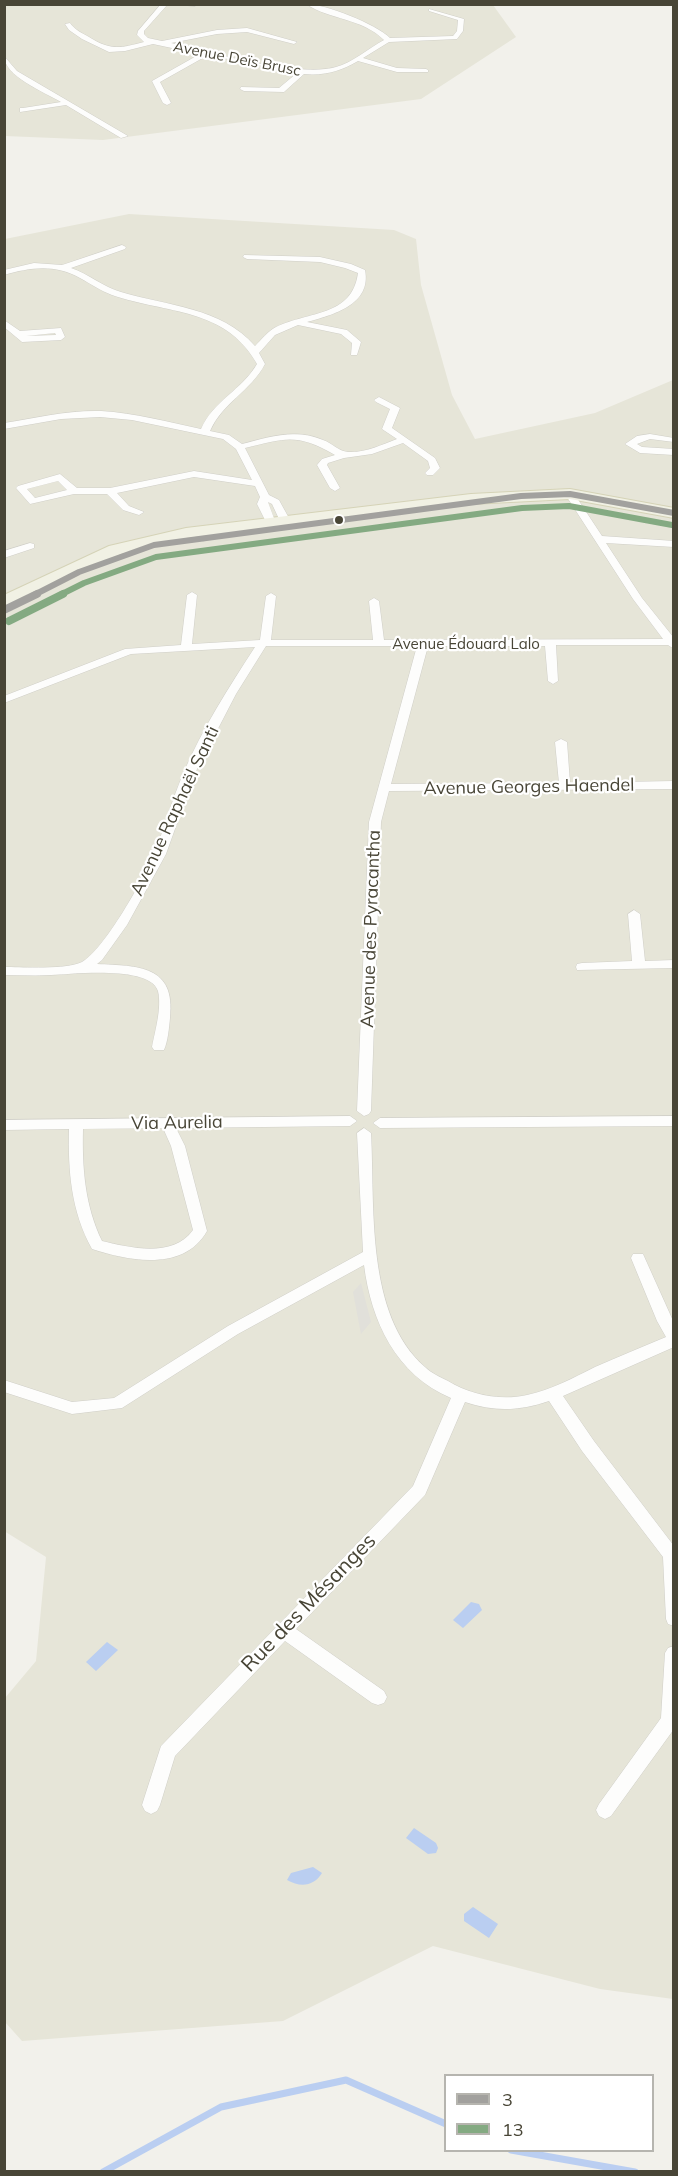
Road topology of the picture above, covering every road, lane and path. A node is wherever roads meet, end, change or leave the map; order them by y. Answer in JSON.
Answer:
{"nodes":[{"id":1,"x":165,"y":4,"type":"edge"},
{"id":2,"x":176,"y":4,"type":"edge"},
{"id":3,"x":195,"y":4,"type":"edge"},
{"id":4,"x":309,"y":4,"type":"edge"},
{"id":5,"x":431,"y":10,"type":"dead end"},
{"id":6,"x":68,"y":24,"type":"dead end"},
{"id":7,"x":388,"y":40,"type":"junction"},
{"id":8,"x":151,"y":42,"type":"junction"},
{"id":9,"x":294,"y":42,"type":"dead end"},
{"id":10,"x":161,"y":44,"type":"junction"},
{"id":11,"x":205,"y":54,"type":"junction"},
{"id":12,"x":4,"y":58,"type":"edge"},
{"id":13,"x":359,"y":59,"type":"junction"},
{"id":14,"x":426,"y":71,"type":"dead end"},
{"id":15,"x":15,"y":72,"type":"junction"},
{"id":16,"x":301,"y":73,"type":"junction"},
{"id":17,"x":4,"y":74,"type":"edge"},
{"id":18,"x":244,"y":89,"type":"dead end"},
{"id":19,"x":67,"y":103,"type":"junction"},
{"id":20,"x":167,"y":103,"type":"dead end"},
{"id":21,"x":23,"y":110,"type":"dead end"},
{"id":22,"x":124,"y":136,"type":"dead end"},
{"id":23,"x":122,"y":247,"type":"dead end"},
{"id":24,"x":247,"y":257,"type":"dead end"},
{"id":25,"x":63,"y":268,"type":"junction"},
{"id":26,"x":4,"y":273,"type":"edge"},
{"id":27,"x":4,"y":322,"type":"edge"},
{"id":28,"x":296,"y":322,"type":"junction"},
{"id":29,"x":20,"y":334,"type":"dead end"},
{"id":30,"x":256,"y":351,"type":"junction"},
{"id":31,"x":354,"y":353,"type":"dead end"},
{"id":32,"x":379,"y":400,"type":"dead end"},
{"id":33,"x":4,"y":426,"type":"edge"},
{"id":34,"x":206,"y":431,"type":"junction"},
{"id":35,"x":404,"y":440,"type":"junction"},
{"id":36,"x":671,"y":440,"type":"dead end"},
{"id":37,"x":240,"y":447,"type":"junction"},
{"id":38,"x":674,"y":452,"type":"edge"},
{"id":39,"x":343,"y":455,"type":"junction"},
{"id":40,"x":430,"y":473,"type":"dead end"},
{"id":41,"x":258,"y":484,"type":"junction"},
{"id":42,"x":334,"y":488,"type":"dead end"},
{"id":43,"x":74,"y":491,"type":"dead end"},
{"id":44,"x":111,"y":491,"type":"junction"},
{"id":45,"x":570,"y":494,"type":"junction"},
{"id":46,"x":521,"y":496,"type":"junction"},
{"id":47,"x":265,"y":497,"type":"junction"},
{"id":48,"x":139,"y":512,"type":"dead end"},
{"id":49,"x":674,"y":513,"type":"edge"},
{"id":50,"x":278,"y":522,"type":"junction"},
{"id":51,"x":306,"y":524,"type":"junction"},
{"id":52,"x":203,"y":538,"type":"junction"},
{"id":53,"x":599,"y":539,"type":"junction"},
{"id":54,"x":674,"y":544,"type":"edge"},
{"id":55,"x":30,"y":546,"type":"dead end"},
{"id":56,"x":4,"y":555,"type":"edge"},
{"id":57,"x":192,"y":595,"type":"dead end"},
{"id":58,"x":271,"y":596,"type":"dead end"},
{"id":59,"x":374,"y":601,"type":"dead end"},
{"id":60,"x":4,"y":602,"type":"edge"},
{"id":61,"x":4,"y":610,"type":"edge"},
{"id":62,"x":262,"y":643,"type":"junction"},
{"id":63,"x":549,"y":643,"type":"junction"},
{"id":64,"x":672,"y":643,"type":"edge"},
{"id":65,"x":379,"y":644,"type":"junction"},
{"id":66,"x":423,"y":644,"type":"junction"},
{"id":67,"x":186,"y":647,"type":"junction"},
{"id":68,"x":553,"y":681,"type":"dead end"},
{"id":69,"x":4,"y":700,"type":"edge"},
{"id":70,"x":561,"y":742,"type":"dead end"},
{"id":71,"x":674,"y":785,"type":"edge"},
{"id":72,"x":565,"y":786,"type":"junction"},
{"id":73,"x":385,"y":788,"type":"junction"},
{"id":74,"x":634,"y":914,"type":"dead end"},
{"id":75,"x":639,"y":964,"type":"junction"},
{"id":76,"x":674,"y":964,"type":"edge"},
{"id":77,"x":82,"y":967,"type":"junction"},
{"id":78,"x":582,"y":967,"type":"dead end"},
{"id":79,"x":4,"y":971,"type":"edge"},
{"id":80,"x":159,"y":1047,"type":"dead end"},
{"id":81,"x":364,"y":1111,"type":"junction"},
{"id":82,"x":350,"y":1121,"type":"junction"},
{"id":83,"x":674,"y":1121,"type":"edge"},
{"id":84,"x":167,"y":1123,"type":"junction"},
{"id":85,"x":380,"y":1123,"type":"junction"},
{"id":86,"x":76,"y":1124,"type":"junction"},
{"id":87,"x":4,"y":1125,"type":"edge"},
{"id":88,"x":364,"y":1133,"type":"junction"},
{"id":89,"x":371,"y":1254,"type":"junction"},
{"id":90,"x":638,"y":1258,"type":"dead end"},
{"id":91,"x":674,"y":1338,"type":"edge"},
{"id":92,"x":4,"y":1386,"type":"edge"},
{"id":93,"x":553,"y":1394,"type":"junction"},
{"id":94,"x":460,"y":1395,"type":"junction"},
{"id":95,"x":674,"y":1619,"type":"edge"},
{"id":96,"x":284,"y":1630,"type":"junction"},
{"id":97,"x":674,"y":1653,"type":"edge"},
{"id":98,"x":378,"y":1697,"type":"dead end"},
{"id":99,"x":151,"y":1805,"type":"dead end"},
{"id":100,"x":605,"y":1810,"type":"dead end"}],
"edges":[{"from":1,"to":8,"type":"street","name":"Avenue Deïs Brusc"},
{"from":2,"to":3,"type":"street"},
{"from":4,"to":7,"type":"street"},
{"from":5,"to":7,"type":"street"},
{"from":6,"to":8,"type":"street"},
{"from":7,"to":13,"type":"street","name":"Avenue Deïs Brusc"},
{"from":8,"to":10,"type":"street","name":"Avenue Deïs Brusc"},
{"from":9,"to":10,"type":"street"},
{"from":10,"to":11,"type":"street","name":"Avenue Deïs Brusc"},
{"from":11,"to":16,"type":"street","name":"Avenue Deïs Brusc"},
{"from":11,"to":20,"type":"street"},
{"from":12,"to":15,"type":"street"},
{"from":13,"to":14,"type":"street"},
{"from":13,"to":16,"type":"street","name":"Avenue Deïs Brusc"},
{"from":15,"to":17,"type":"street"},
{"from":15,"to":19,"type":"street"},
{"from":16,"to":18,"type":"street"},
{"from":19,"to":21,"type":"street"},
{"from":19,"to":22,"type":"street"},
{"from":23,"to":25,"type":"street"},
{"from":24,"to":28,"type":"street"},
{"from":25,"to":26,"type":"street"},
{"from":25,"to":30,"type":"street"},
{"from":27,"to":29,"type":"street"},
{"from":28,"to":30,"type":"street"},
{"from":28,"to":31,"type":"street"},
{"from":30,"to":34,"type":"street"},
{"from":32,"to":35,"type":"street"},
{"from":33,"to":34,"type":"street"},
{"from":34,"to":37,"type":"street"},
{"from":35,"to":39,"type":"street"},
{"from":35,"to":40,"type":"street"},
{"from":36,"to":38,"type":"street"},
{"from":37,"to":39,"type":"street"},
{"from":37,"to":41,"type":"street"},
{"from":39,"to":42,"type":"street"},
{"from":41,"to":44,"type":"street"},
{"from":41,"to":47,"type":"street"},
{"from":43,"to":44,"type":"street"},
{"from":44,"to":48,"type":"street"},
{"from":45,"to":46,"type":"main road"},
{"from":45,"to":49,"type":"main road"},
{"from":45,"to":53,"type":"street"},
{"from":46,"to":50,"type":"main road"},
{"from":46,"to":51,"type":"main road"},
{"from":47,"to":50,"type":"street"},
{"from":47,"to":50,"type":"street"},
{"from":50,"to":51,"type":"main road"},
{"from":50,"to":52,"type":"street"},
{"from":50,"to":60,"type":"main road"},
{"from":51,"to":52,"type":"main road"},
{"from":52,"to":61,"type":"main road"},
{"from":53,"to":54,"type":"street"},
{"from":53,"to":64,"type":"street"},
{"from":55,"to":56,"type":"street"},
{"from":57,"to":67,"type":"street"},
{"from":58,"to":62,"type":"street","name":"Avenue Raphaël Santi"},
{"from":59,"to":65,"type":"street"},
{"from":62,"to":65,"type":"street","name":"Avenue Édouard Lalo"},
{"from":62,"to":67,"type":"street","name":"Avenue Édouard Lalo"},
{"from":62,"to":77,"type":"street","name":"Avenue Raphaël Santi"},
{"from":63,"to":64,"type":"street","name":"Avenue Édouard Lalo"},
{"from":63,"to":66,"type":"street","name":"Avenue Édouard Lalo"},
{"from":63,"to":68,"type":"street"},
{"from":65,"to":66,"type":"street","name":"Avenue Édouard Lalo"},
{"from":66,"to":73,"type":"street","name":"Avenue des Pyracantha"},
{"from":67,"to":69,"type":"street","name":"Avenue Édouard Lalo"},
{"from":70,"to":72,"type":"street"},
{"from":71,"to":72,"type":"street","name":"Avenue Georges Haendel"},
{"from":72,"to":73,"type":"street","name":"Avenue Georges Haendel"},
{"from":73,"to":81,"type":"street","name":"Avenue des Pyracantha"},
{"from":74,"to":75,"type":"street"},
{"from":75,"to":76,"type":"street"},
{"from":75,"to":78,"type":"street"},
{"from":77,"to":79,"type":"street"},
{"from":77,"to":80,"type":"street"},
{"from":81,"to":82,"type":"street"},
{"from":81,"to":85,"type":"street"},
{"from":82,"to":84,"type":"street","name":"Via Aurelia"},
{"from":82,"to":88,"type":"street"},
{"from":83,"to":85,"type":"street"},
{"from":84,"to":86,"type":"street","name":"Via Aurelia"},
{"from":84,"to":86,"type":"street"},
{"from":85,"to":88,"type":"street"},
{"from":86,"to":87,"type":"street","name":"Via Aurelia"},
{"from":88,"to":89,"type":"street"},
{"from":89,"to":92,"type":"street"},
{"from":89,"to":94,"type":"street"},
{"from":90,"to":91,"type":"street"},
{"from":91,"to":93,"type":"street"},
{"from":93,"to":94,"type":"street"},
{"from":93,"to":95,"type":"street"},
{"from":94,"to":96,"type":"street","name":"Rue des Mésanges"},
{"from":96,"to":98,"type":"street"},
{"from":96,"to":99,"type":"street","name":"Rue des Mésanges"},
{"from":97,"to":100,"type":"street"}]}
